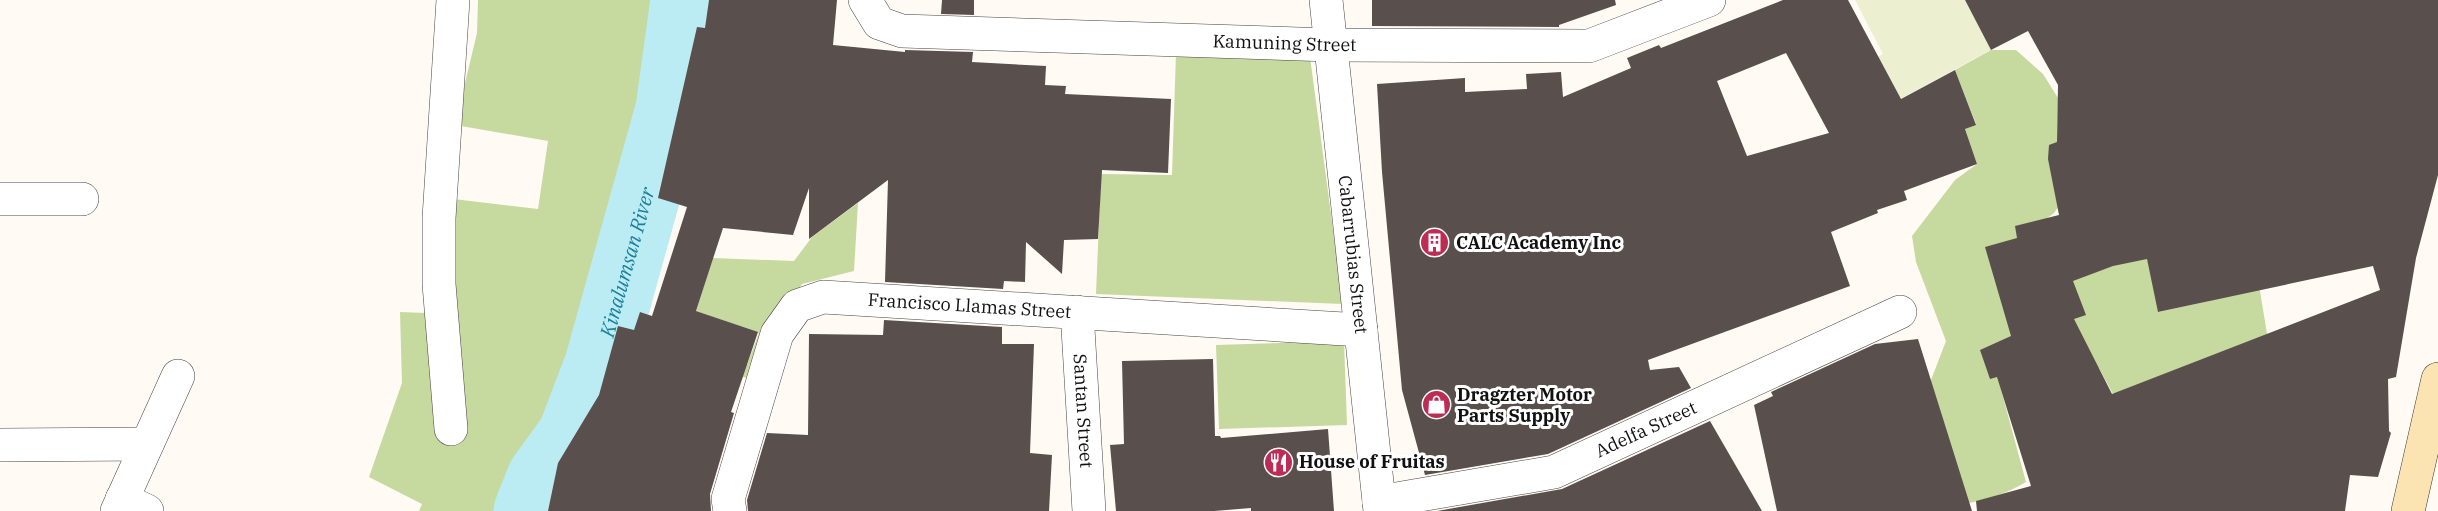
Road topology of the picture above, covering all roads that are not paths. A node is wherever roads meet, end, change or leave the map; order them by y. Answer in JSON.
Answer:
{"nodes":[{"id":1,"x":453,"y":0,"type":"edge"},
{"id":2,"x":865,"y":0,"type":"edge"},
{"id":3,"x":1326,"y":0,"type":"edge"},
{"id":4,"x":1709,"y":0,"type":"edge"},
{"id":5,"x":1330,"y":45,"type":"junction"},
{"id":6,"x":0,"y":199,"type":"edge"},
{"id":7,"x":82,"y":199,"type":"dead end"},
{"id":8,"x":1077,"y":312,"type":"junction"},
{"id":9,"x":1900,"y":312,"type":"dead end"},
{"id":10,"x":1361,"y":330,"type":"junction"},
{"id":11,"x":178,"y":376,"type":"dead end"},
{"id":12,"x":2438,"y":379,"type":"edge"},
{"id":13,"x":451,"y":429,"type":"dead end"},
{"id":14,"x":147,"y":444,"type":"junction"},
{"id":15,"x":0,"y":445,"type":"edge"},
{"id":16,"x":129,"y":507,"type":"edge"},
{"id":17,"x":1379,"y":507,"type":"edge"},
{"id":18,"x":730,"y":511,"type":"edge"},
{"id":19,"x":1089,"y":511,"type":"edge"},
{"id":20,"x":2408,"y":511,"type":"edge"}],
"edges":[{"from":1,"to":13,"type":"street"},
{"from":2,"to":5,"type":"street","name":"Kamuning Street"},
{"from":3,"to":5,"type":"street","name":"Cabarrubias Street"},
{"from":4,"to":5,"type":"street","name":"Kamuning Street"},
{"from":5,"to":10,"type":"street","name":"Cabarrubias Street"},
{"from":6,"to":7,"type":"street"},
{"from":8,"to":10,"type":"street","name":"Francisco Llamas Street"},
{"from":8,"to":18,"type":"street","name":"Francisco Llamas Street"},
{"from":8,"to":19,"type":"street","name":"Santan Street"},
{"from":9,"to":17,"type":"street","name":"Adelfa Street"},
{"from":10,"to":17,"type":"street","name":"Cabarrubias Street"},
{"from":11,"to":14,"type":"street"},
{"from":12,"to":20,"type":"main road"},
{"from":14,"to":15,"type":"street"},
{"from":14,"to":16,"type":"street"}]}
